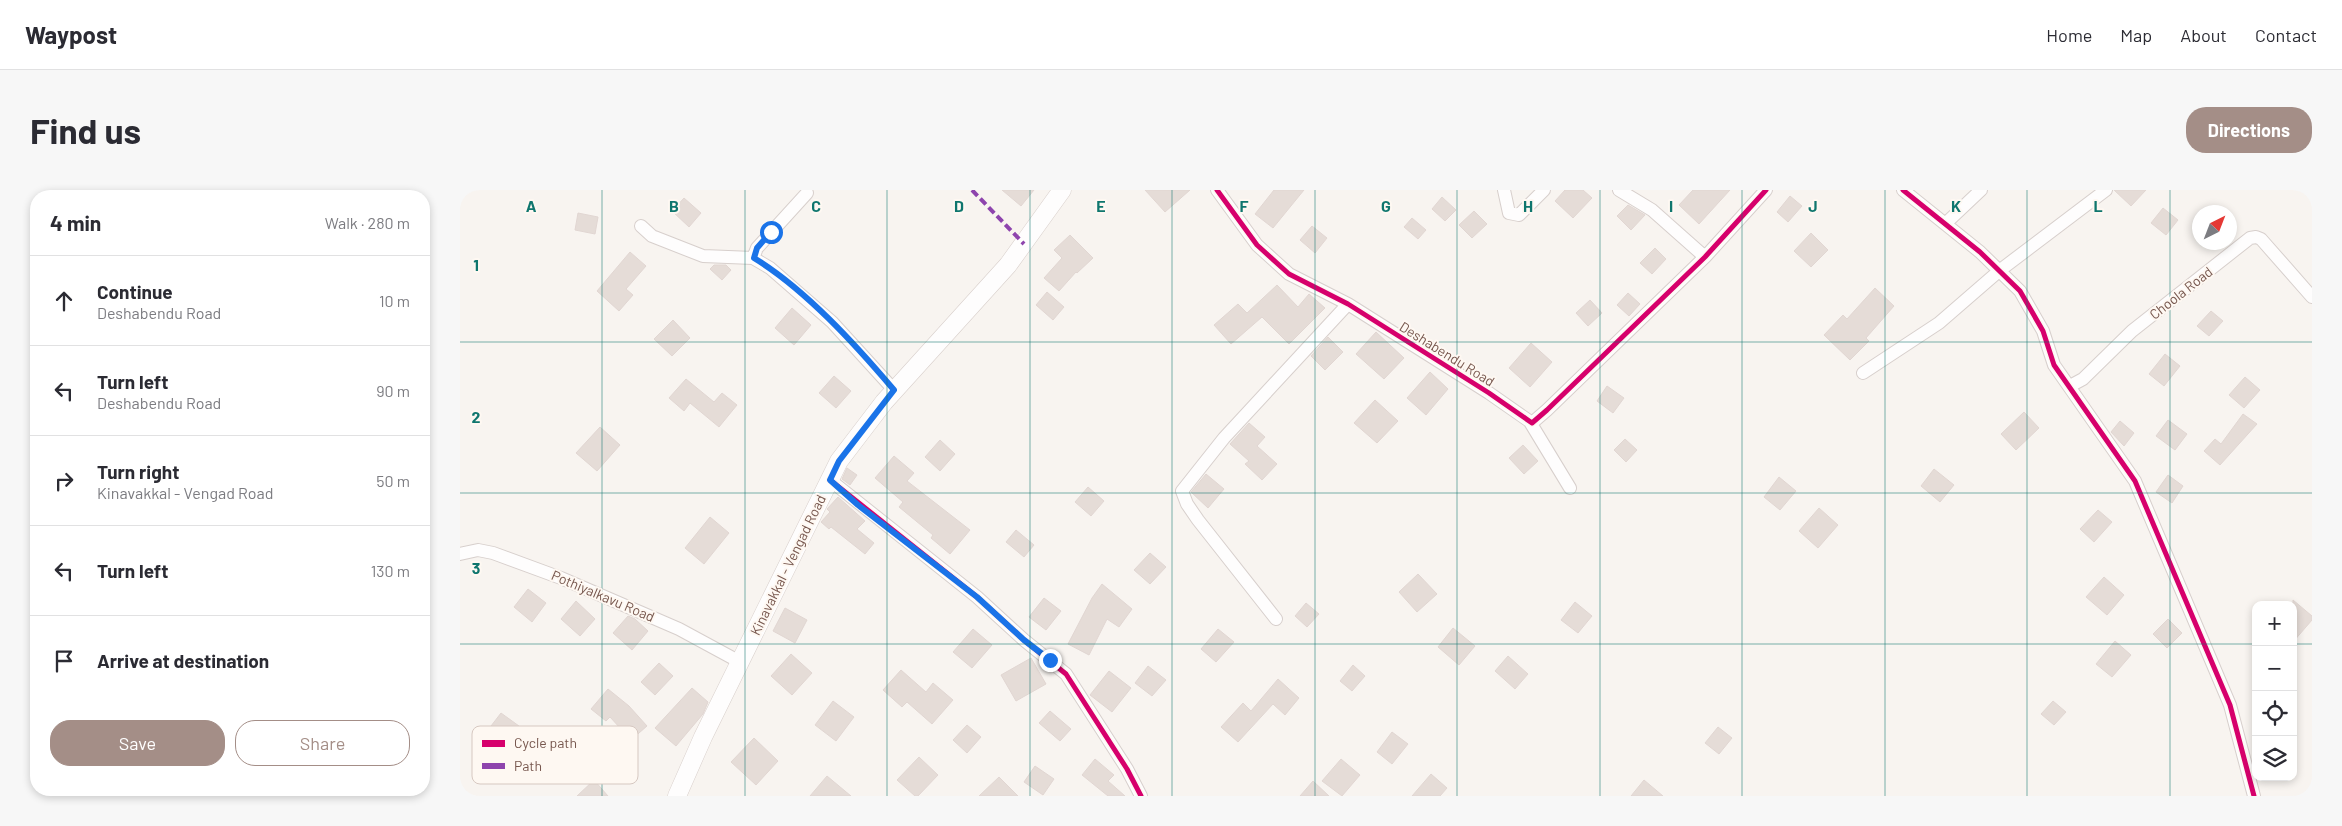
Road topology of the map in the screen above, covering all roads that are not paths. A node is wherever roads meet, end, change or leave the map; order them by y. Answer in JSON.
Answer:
{"nodes":[{"id":1,"x":1062,"y":190,"type":"edge"},
{"id":2,"x":1217,"y":190,"type":"edge"},
{"id":3,"x":1504,"y":190,"type":"edge"},
{"id":4,"x":1544,"y":190,"type":"edge"},
{"id":5,"x":1619,"y":190,"type":"edge"},
{"id":6,"x":1766,"y":190,"type":"edge"},
{"id":7,"x":1903,"y":190,"type":"edge"},
{"id":8,"x":1981,"y":190,"type":"edge"},
{"id":9,"x":2106,"y":190,"type":"edge"},
{"id":10,"x":807,"y":193,"type":"dead end"},
{"id":11,"x":1945,"y":224,"type":"junction"},
{"id":12,"x":641,"y":226,"type":"dead end"},
{"id":13,"x":1705,"y":257,"type":"junction"},
{"id":14,"x":754,"y":258,"type":"junction"},
{"id":15,"x":1999,"y":271,"type":"junction"},
{"id":16,"x":2312,"y":297,"type":"edge"},
{"id":17,"x":1348,"y":304,"type":"junction"},
{"id":18,"x":1863,"y":373,"type":"dead end"},
{"id":19,"x":2070,"y":386,"type":"junction"},
{"id":20,"x":894,"y":390,"type":"junction"},
{"id":21,"x":1530,"y":422,"type":"junction"},
{"id":22,"x":830,"y":480,"type":"junction"},
{"id":23,"x":1570,"y":488,"type":"dead end"},
{"id":24,"x":460,"y":554,"type":"edge"},
{"id":25,"x":1276,"y":619,"type":"dead end"},
{"id":26,"x":740,"y":662,"type":"junction"},
{"id":27,"x":677,"y":796,"type":"edge"},
{"id":28,"x":1141,"y":796,"type":"edge"},
{"id":29,"x":2254,"y":796,"type":"edge"}],
"edges":[{"from":1,"to":20,"type":"main road","name":"Kinavakkal - Vengad Road"},
{"from":2,"to":17,"type":"street","name":"Deshabendu Road"},
{"from":3,"to":4,"type":"street"},
{"from":5,"to":13,"type":"street"},
{"from":6,"to":13,"type":"street"},
{"from":7,"to":11,"type":"street"},
{"from":8,"to":11,"type":"street"},
{"from":9,"to":15,"type":"street"},
{"from":10,"to":14,"type":"street"},
{"from":11,"to":15,"type":"street"},
{"from":12,"to":14,"type":"street"},
{"from":13,"to":21,"type":"street"},
{"from":14,"to":20,"type":"street"},
{"from":15,"to":18,"type":"street"},
{"from":15,"to":19,"type":"street"},
{"from":16,"to":19,"type":"street","name":"Choola Road"},
{"from":17,"to":21,"type":"street","name":"Deshabendu Road"},
{"from":17,"to":25,"type":"street"},
{"from":19,"to":29,"type":"street"},
{"from":20,"to":22,"type":"main road","name":"Kinavakkal - Vengad Road"},
{"from":21,"to":23,"type":"street"},
{"from":22,"to":26,"type":"main road","name":"Kinavakkal - Vengad Road"},
{"from":22,"to":28,"type":"street"},
{"from":24,"to":26,"type":"street","name":"Pothiyalkavu Road"},
{"from":26,"to":27,"type":"main road","name":"Kinavakkal - Vengad Road"}]}
